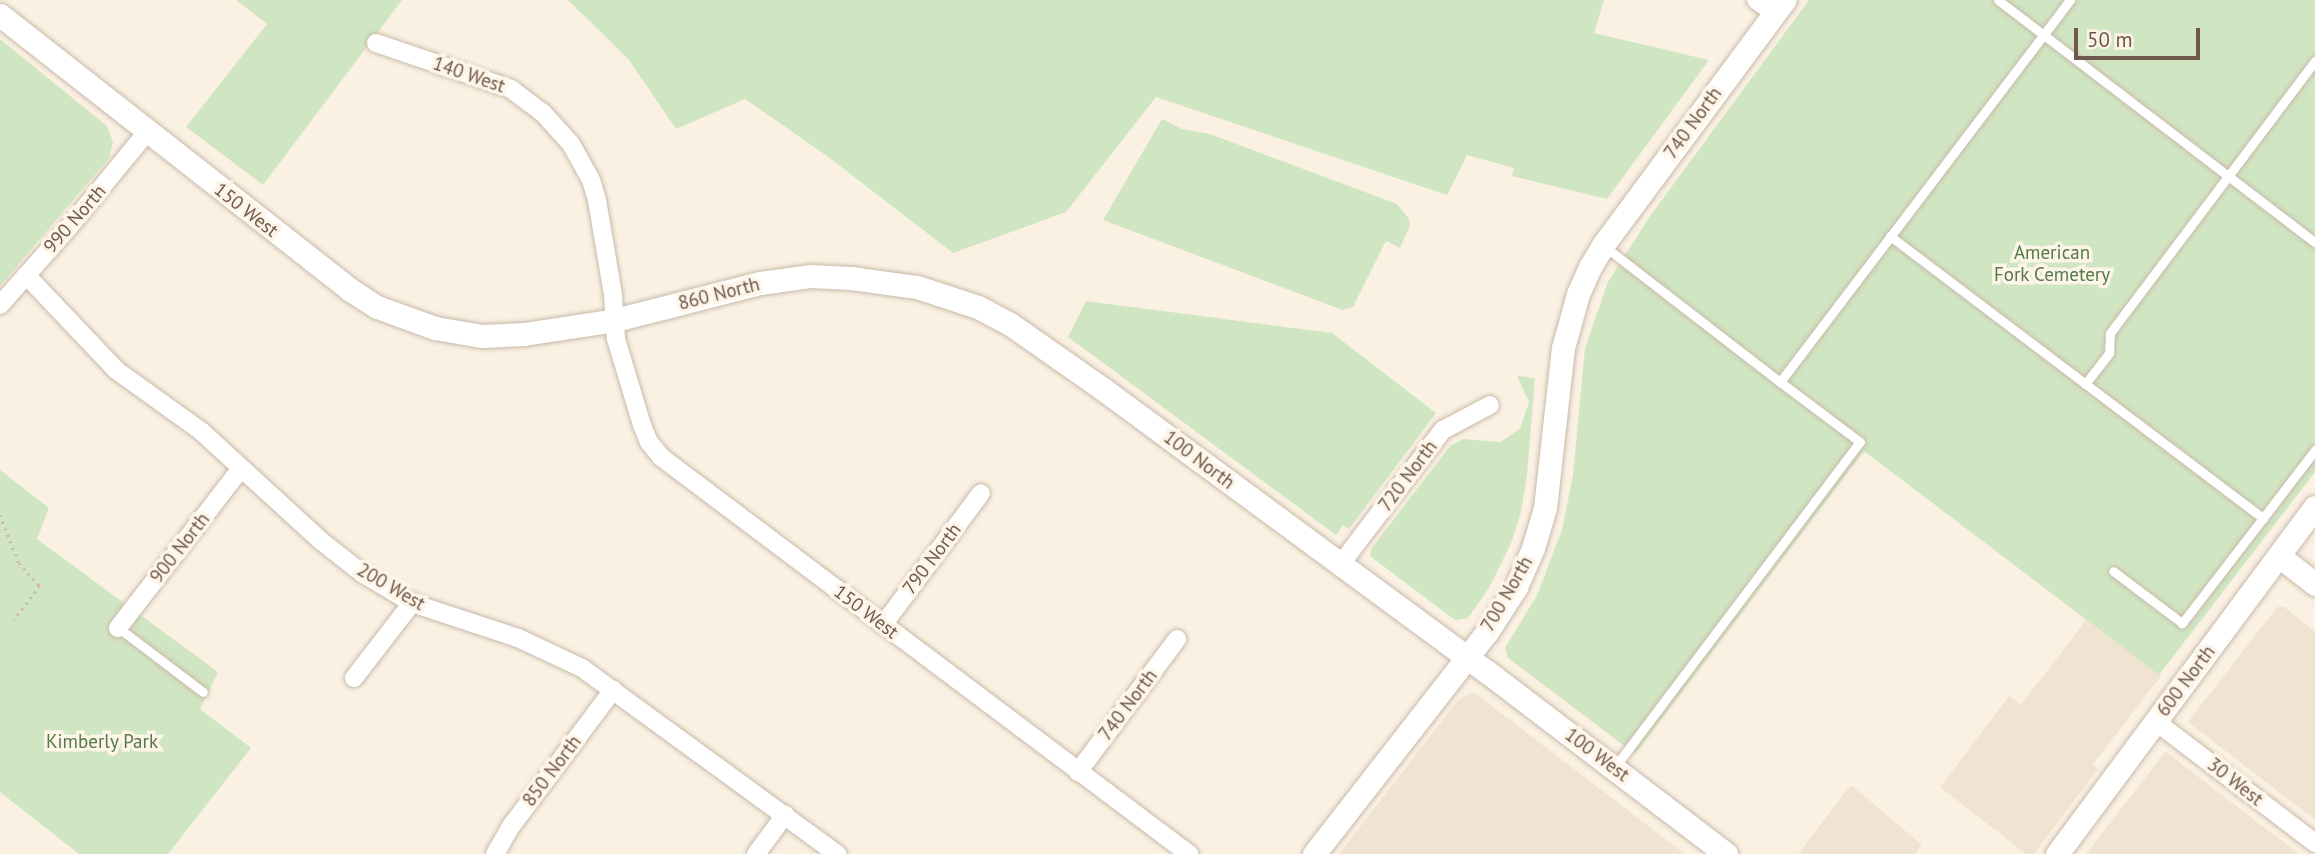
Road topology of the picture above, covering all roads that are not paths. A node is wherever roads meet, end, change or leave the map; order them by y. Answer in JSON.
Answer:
{"nodes":[{"id":1,"x":1998,"y":0,"type":"edge"},
{"id":2,"x":2070,"y":0,"type":"edge"},
{"id":3,"x":1772,"y":4,"type":"edge"},
{"id":4,"x":0,"y":15,"type":"edge"},
{"id":5,"x":2044,"y":34,"type":"junction"},
{"id":6,"x":376,"y":43,"type":"dead end"},
{"id":7,"x":2315,"y":61,"type":"edge"},
{"id":8,"x":147,"y":132,"type":"junction"},
{"id":9,"x":2228,"y":176,"type":"junction"},
{"id":10,"x":1890,"y":236,"type":"junction"},
{"id":11,"x":2315,"y":242,"type":"edge"},
{"id":12,"x":1603,"y":245,"type":"junction"},
{"id":13,"x":26,"y":275,"type":"junction"},
{"id":14,"x":917,"y":287,"type":"joint"},
{"id":15,"x":0,"y":305,"type":"edge"},
{"id":16,"x":615,"y":320,"type":"junction"},
{"id":17,"x":524,"y":334,"type":"joint"},
{"id":18,"x":1780,"y":382,"type":"junction"},
{"id":19,"x":2085,"y":384,"type":"junction"},
{"id":20,"x":1490,"y":405,"type":"dead end"},
{"id":21,"x":2315,"y":450,"type":"edge"},
{"id":22,"x":241,"y":468,"type":"junction"},
{"id":23,"x":981,"y":493,"type":"dead end"},
{"id":24,"x":2315,"y":507,"type":"edge"},
{"id":25,"x":2263,"y":518,"type":"junction"},
{"id":26,"x":2279,"y":556,"type":"junction"},
{"id":27,"x":1340,"y":565,"type":"junction"},
{"id":28,"x":2113,"y":571,"type":"dead end"},
{"id":29,"x":2315,"y":584,"type":"edge"},
{"id":30,"x":412,"y":603,"type":"junction"},
{"id":31,"x":115,"y":625,"type":"joint"},
{"id":32,"x":883,"y":625,"type":"junction"},
{"id":33,"x":1177,"y":639,"type":"dead end"},
{"id":34,"x":1467,"y":657,"type":"junction"},
{"id":35,"x":354,"y":678,"type":"dead end"},
{"id":36,"x":613,"y":690,"type":"junction"},
{"id":37,"x":203,"y":692,"type":"dead end"},
{"id":38,"x":2155,"y":721,"type":"junction"},
{"id":39,"x":1614,"y":768,"type":"junction"},
{"id":40,"x":1078,"y":772,"type":"junction"},
{"id":41,"x":785,"y":815,"type":"junction"},
{"id":42,"x":2315,"y":843,"type":"edge"},
{"id":43,"x":495,"y":854,"type":"edge"},
{"id":44,"x":757,"y":854,"type":"edge"},
{"id":45,"x":837,"y":854,"type":"edge"},
{"id":46,"x":1189,"y":854,"type":"edge"},
{"id":47,"x":1314,"y":854,"type":"edge"},
{"id":48,"x":1726,"y":854,"type":"edge"},
{"id":49,"x":2057,"y":854,"type":"edge"}],
"edges":[{"from":1,"to":5,"type":"lane"},
{"from":2,"to":5,"type":"lane"},
{"from":3,"to":12,"type":"street","name":"740 North"},
{"from":4,"to":8,"type":"street","name":"150 West"},
{"from":5,"to":9,"type":"lane"},
{"from":5,"to":10,"type":"lane"},
{"from":6,"to":16,"type":"street","name":"140 West"},
{"from":7,"to":9,"type":"lane"},
{"from":8,"to":13,"type":"street","name":"990 North"},
{"from":8,"to":17,"type":"street","name":"150 West"},
{"from":9,"to":11,"type":"lane"},
{"from":9,"to":19,"type":"lane"},
{"from":10,"to":18,"type":"lane"},
{"from":10,"to":19,"type":"lane"},
{"from":12,"to":18,"type":"lane"},
{"from":12,"to":34,"type":"street","name":"700 North"},
{"from":13,"to":15,"type":"street","name":"990 North"},
{"from":13,"to":22,"type":"street","name":"200 West"},
{"from":14,"to":16,"type":"street","name":"860 North"},
{"from":14,"to":27,"type":"street","name":"100 North"},
{"from":16,"to":17,"type":"street","name":"860 North"},
{"from":16,"to":32,"type":"street","name":"150 West"},
{"from":18,"to":39,"type":"lane"},
{"from":19,"to":25,"type":"lane"},
{"from":20,"to":27,"type":"street","name":"720 North"},
{"from":21,"to":25,"type":"lane"},
{"from":22,"to":30,"type":"street","name":"200 West"},
{"from":22,"to":31,"type":"street","name":"900 North"},
{"from":23,"to":32,"type":"street","name":"790 North"},
{"from":24,"to":26,"type":"street","name":"600 North"},
{"from":25,"to":28,"type":"lane"},
{"from":26,"to":29,"type":"street"},
{"from":26,"to":38,"type":"street","name":"600 North"},
{"from":27,"to":34,"type":"street","name":"100 North"},
{"from":30,"to":35,"type":"street"},
{"from":30,"to":36,"type":"street","name":"200 West"},
{"from":31,"to":37,"type":"lane"},
{"from":32,"to":40,"type":"street","name":"150 West"},
{"from":33,"to":40,"type":"street","name":"740 North"},
{"from":34,"to":39,"type":"street","name":"100 West"},
{"from":34,"to":47,"type":"street","name":"700 North"},
{"from":36,"to":41,"type":"street","name":"200 West"},
{"from":36,"to":43,"type":"street","name":"850 North"},
{"from":38,"to":42,"type":"street","name":"30 West"},
{"from":38,"to":49,"type":"street","name":"600 North"},
{"from":39,"to":48,"type":"street","name":"100 West"},
{"from":40,"to":46,"type":"street","name":"150 West"},
{"from":41,"to":44,"type":"street"},
{"from":41,"to":45,"type":"street","name":"200 West"}]}
